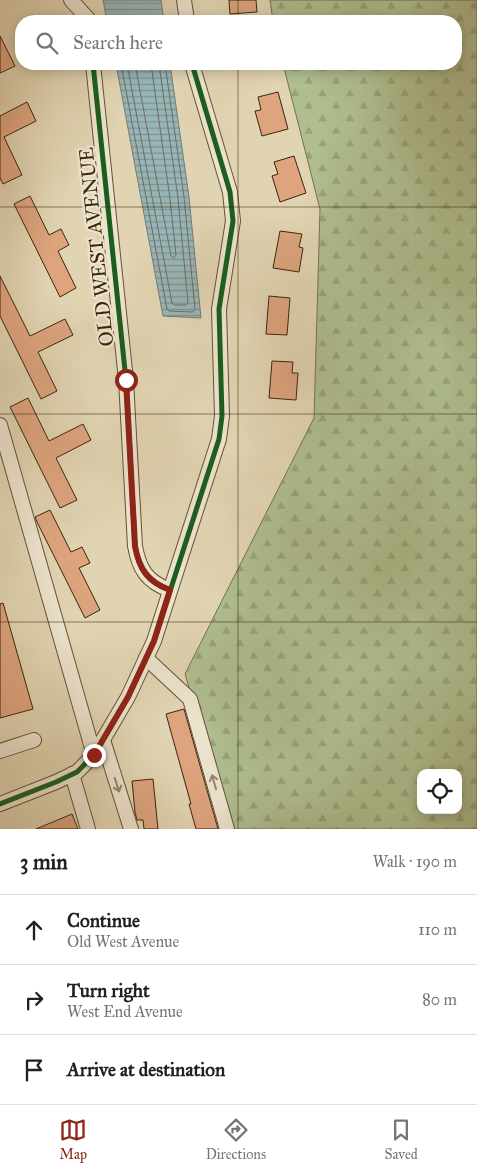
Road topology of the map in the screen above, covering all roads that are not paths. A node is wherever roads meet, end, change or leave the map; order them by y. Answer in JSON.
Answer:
{"nodes":[{"id":1,"x":71,"y":0,"type":"edge"},
{"id":2,"x":84,"y":0,"type":"edge"},
{"id":3,"x":184,"y":0,"type":"edge"},
{"id":4,"x":84,"y":15,"type":"edge"},
{"id":5,"x":88,"y":15,"type":"edge"},
{"id":6,"x":186,"y":15,"type":"edge"},
{"id":7,"x":93,"y":70,"type":"edge"},
{"id":8,"x":194,"y":70,"type":"edge"},
{"id":9,"x":0,"y":425,"type":"edge"},
{"id":10,"x":170,"y":590,"type":"junction"},
{"id":11,"x":146,"y":658,"type":"junction"},
{"id":12,"x":34,"y":740,"type":"dead end"},
{"id":13,"x":103,"y":740,"type":"junction"},
{"id":14,"x":0,"y":751,"type":"edge"},
{"id":15,"x":94,"y":755,"type":"junction"},
{"id":16,"x":72,"y":774,"type":"junction"},
{"id":17,"x":0,"y":804,"type":"edge"},
{"id":18,"x":88,"y":829,"type":"edge"},
{"id":19,"x":131,"y":829,"type":"edge"},
{"id":20,"x":227,"y":829,"type":"edge"}],
"edges":[{"from":1,"to":4,"type":"street"},
{"from":2,"to":5,"type":"street"},
{"from":3,"to":6,"type":"street"},
{"from":7,"to":10,"type":"street","name":"OLD WEST AVENUE"},
{"from":8,"to":10,"type":"street"},
{"from":9,"to":15,"type":"street"},
{"from":10,"to":11,"type":"street"},
{"from":11,"to":13,"type":"street"},
{"from":20,"to":11,"type":"street","one_way":true},
{"from":12,"to":14,"type":"street"},
{"from":13,"to":15,"type":"street"},
{"from":13,"to":19,"type":"street","one_way":true},
{"from":15,"to":16,"type":"street"},
{"from":16,"to":17,"type":"street"},
{"from":16,"to":18,"type":"street"}]}
